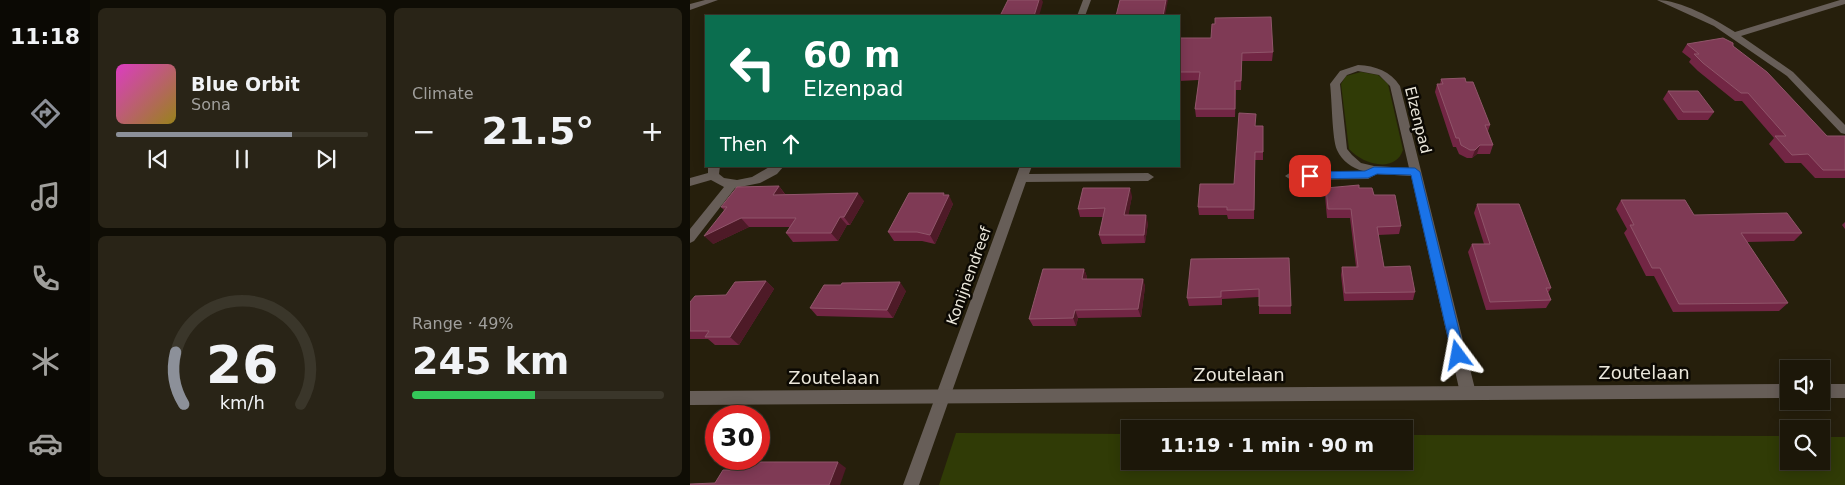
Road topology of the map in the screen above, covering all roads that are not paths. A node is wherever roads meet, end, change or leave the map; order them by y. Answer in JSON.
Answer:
{"nodes":[{"id":1,"x":714,"y":0,"type":"edge"},
{"id":2,"x":1087,"y":0,"type":"edge"},
{"id":3,"x":1661,"y":0,"type":"edge"},
{"id":4,"x":1845,"y":1,"type":"edge"},
{"id":5,"x":690,"y":7,"type":"edge"},
{"id":6,"x":1081,"y":15,"type":"edge"},
{"id":7,"x":1735,"y":35,"type":"junction"},
{"id":8,"x":1845,"y":131,"type":"edge"},
{"id":9,"x":777,"y":167,"type":"edge"},
{"id":10,"x":1374,"y":170,"type":"junction"},
{"id":11,"x":714,"y":171,"type":"edge"},
{"id":12,"x":1024,"y":172,"type":"edge"},
{"id":13,"x":1415,"y":172,"type":"junction"},
{"id":14,"x":1291,"y":176,"type":"dead end"},
{"id":15,"x":1148,"y":177,"type":"dead end"},
{"id":16,"x":690,"y":182,"type":"edge"},
{"id":17,"x":732,"y":184,"type":"junction"},
{"id":18,"x":690,"y":238,"type":"edge"},
{"id":19,"x":1780,"y":391,"type":"edge"},
{"id":20,"x":1830,"y":391,"type":"edge"},
{"id":21,"x":1845,"y":391,"type":"edge"},
{"id":22,"x":1468,"y":393,"type":"junction"},
{"id":23,"x":943,"y":396,"type":"junction"},
{"id":24,"x":690,"y":398,"type":"edge"},
{"id":25,"x":911,"y":485,"type":"edge"}],
"edges":[{"from":1,"to":5,"type":"street"},
{"from":2,"to":6,"type":"street"},
{"from":3,"to":7,"type":"street"},
{"from":4,"to":7,"type":"street"},
{"from":7,"to":8,"type":"street"},
{"from":9,"to":17,"type":"street"},
{"from":10,"to":13,"type":"street","name":"Elzenpad"},
{"from":10,"to":13,"type":"street","name":"Elzenpad"},
{"from":10,"to":14,"type":"street"},
{"from":11,"to":16,"type":"street"},
{"from":11,"to":17,"type":"street"},
{"from":12,"to":15,"type":"street"},
{"from":12,"to":23,"type":"street","name":"Konijnendreef"},
{"from":13,"to":22,"type":"street","name":"Elzenpad"},
{"from":17,"to":18,"type":"street"},
{"from":19,"to":22,"type":"street","name":"Zoutelaan"},
{"from":20,"to":21,"type":"street"},
{"from":22,"to":23,"type":"street","name":"Zoutelaan"},
{"from":23,"to":24,"type":"street","name":"Zoutelaan"},
{"from":23,"to":25,"type":"street","name":"Konijnendreef"}]}
